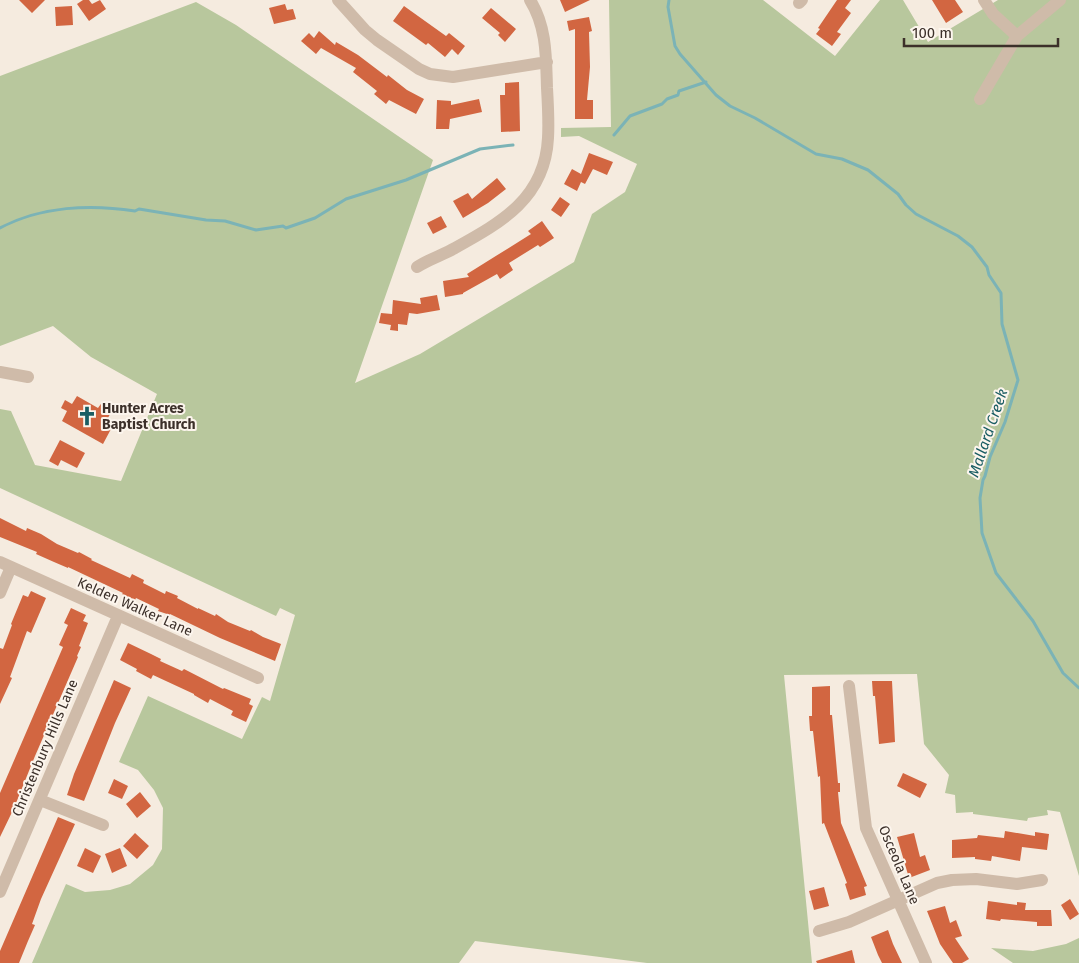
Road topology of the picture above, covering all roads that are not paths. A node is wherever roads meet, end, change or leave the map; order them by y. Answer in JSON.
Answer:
{"nodes":[{"id":1,"x":338,"y":0,"type":"edge"},
{"id":2,"x":530,"y":0,"type":"edge"},
{"id":3,"x":984,"y":0,"type":"edge"},
{"id":4,"x":1060,"y":0,"type":"edge"},
{"id":5,"x":1017,"y":36,"type":"junction"},
{"id":6,"x":547,"y":62,"type":"junction"},
{"id":7,"x":980,"y":99,"type":"dead end"},
{"id":8,"x":417,"y":267,"type":"dead end"},
{"id":9,"x":0,"y":372,"type":"edge"},
{"id":10,"x":28,"y":377,"type":"dead end"},
{"id":11,"x":5,"y":565,"type":"edge"},
{"id":12,"x":0,"y":593,"type":"edge"},
{"id":13,"x":118,"y":616,"type":"junction"},
{"id":14,"x":258,"y":678,"type":"dead end"},
{"id":15,"x":849,"y":686,"type":"dead end"},
{"id":16,"x":40,"y":800,"type":"junction"},
{"id":17,"x":103,"y":825,"type":"dead end"},
{"id":18,"x":1042,"y":880,"type":"dead end"},
{"id":19,"x":0,"y":892,"type":"edge"},
{"id":20,"x":898,"y":900,"type":"junction"},
{"id":21,"x":818,"y":931,"type":"dead end"},
{"id":22,"x":926,"y":963,"type":"edge"}],
"edges":[{"from":1,"to":6,"type":"street"},
{"from":2,"to":6,"type":"street"},
{"from":3,"to":5,"type":"street"},
{"from":4,"to":5,"type":"street"},
{"from":5,"to":7,"type":"street"},
{"from":6,"to":8,"type":"street"},
{"from":9,"to":10,"type":"street"},
{"from":11,"to":12,"type":"street"},
{"from":11,"to":13,"type":"street","name":"Kelden Walker Lane"},
{"from":13,"to":14,"type":"street","name":"Kelden Walker Lane"},
{"from":13,"to":16,"type":"street","name":"Christenbury Hills Lane"},
{"from":15,"to":20,"type":"street","name":"Osceola Lane"},
{"from":16,"to":17,"type":"street"},
{"from":16,"to":19,"type":"street","name":"Christenbury Hills Lane"},
{"from":18,"to":20,"type":"street"},
{"from":20,"to":21,"type":"street"},
{"from":20,"to":22,"type":"street","name":"Osceola Lane"}]}
